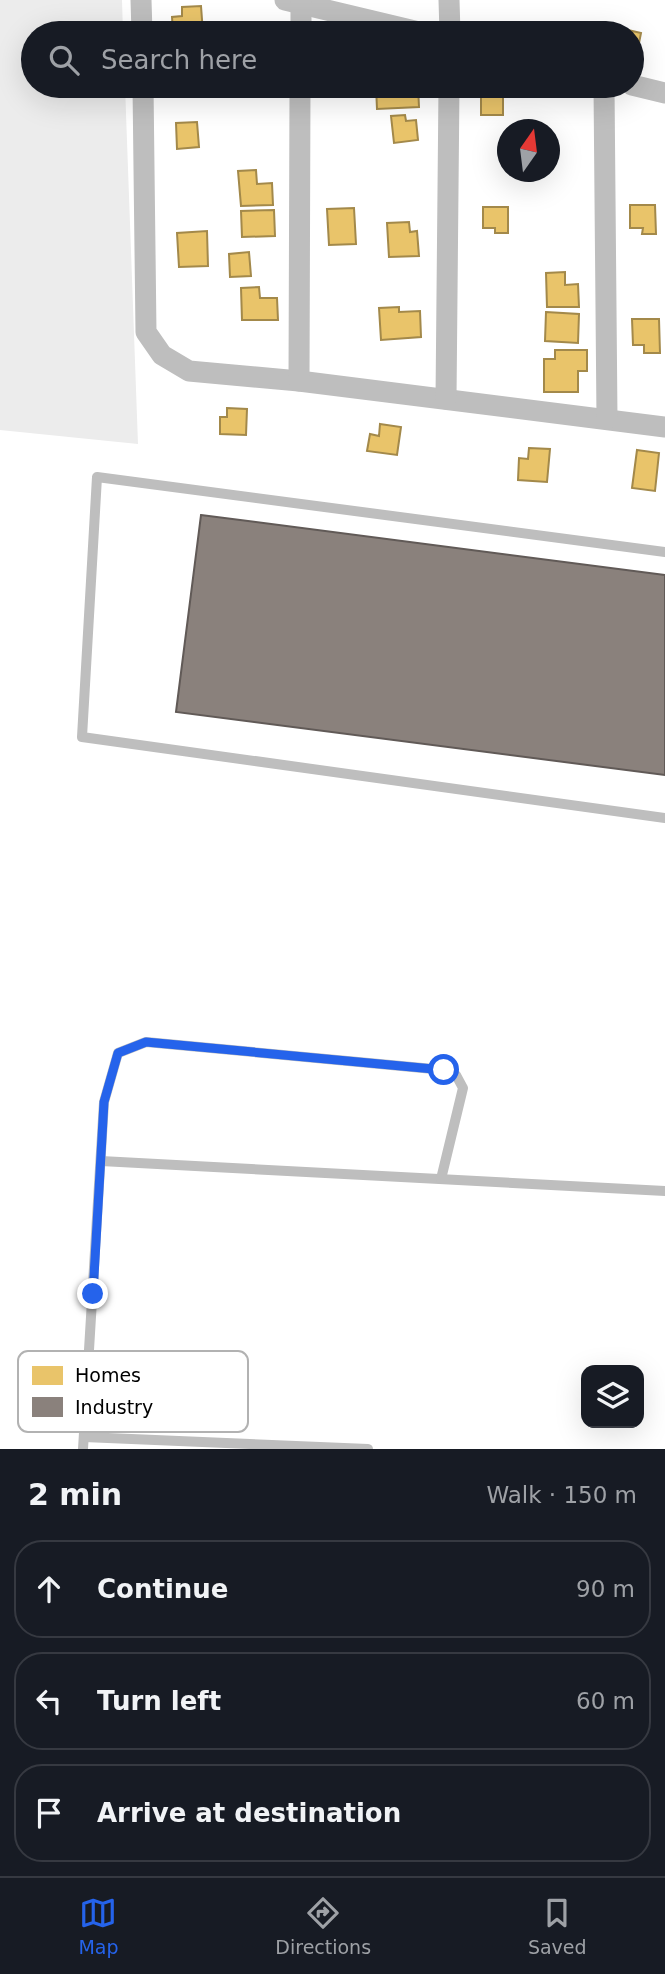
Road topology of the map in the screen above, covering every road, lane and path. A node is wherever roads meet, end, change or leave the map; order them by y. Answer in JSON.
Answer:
{"nodes":[{"id":1,"x":141,"y":0,"type":"edge"},
{"id":2,"x":449,"y":0,"type":"edge"},
{"id":3,"x":293,"y":2,"type":"edge"},
{"id":4,"x":142,"y":21,"type":"edge"},
{"id":5,"x":298,"y":21,"type":"edge"},
{"id":6,"x":373,"y":21,"type":"edge"},
{"id":7,"x":450,"y":21,"type":"edge"},
{"id":8,"x":644,"y":88,"type":"edge"},
{"id":9,"x":665,"y":93,"type":"edge"},
{"id":10,"x":143,"y":98,"type":"edge"},
{"id":11,"x":300,"y":98,"type":"edge"},
{"id":12,"x":449,"y":98,"type":"edge"},
{"id":13,"x":604,"y":98,"type":"edge"},
{"id":14,"x":299,"y":381,"type":"junction"},
{"id":15,"x":446,"y":399,"type":"junction"},
{"id":16,"x":607,"y":419,"type":"junction"},
{"id":17,"x":665,"y":427,"type":"edge"},
{"id":18,"x":665,"y":552,"type":"edge"},
{"id":19,"x":665,"y":818,"type":"edge"},
{"id":20,"x":101,"y":1161,"type":"junction"},
{"id":21,"x":441,"y":1179,"type":"junction"},
{"id":22,"x":665,"y":1191,"type":"edge"},
{"id":23,"x":89,"y":1351,"type":"edge"},
{"id":24,"x":83,"y":1443,"type":"edge"},
{"id":25,"x":368,"y":1449,"type":"edge"}],
"edges":[{"from":1,"to":4,"type":"street"},
{"from":2,"to":7,"type":"street"},
{"from":3,"to":5,"type":"street"},
{"from":3,"to":6,"type":"street"},
{"from":8,"to":9,"type":"street"},
{"from":10,"to":14,"type":"street"},
{"from":11,"to":14,"type":"street"},
{"from":12,"to":15,"type":"street"},
{"from":13,"to":16,"type":"street"},
{"from":14,"to":15,"type":"street"},
{"from":15,"to":16,"type":"street"},
{"from":16,"to":17,"type":"street"},
{"from":18,"to":19,"type":"lane"},
{"from":20,"to":21,"type":"lane"},
{"from":20,"to":21,"type":"lane"},
{"from":20,"to":23,"type":"lane"},
{"from":21,"to":22,"type":"lane"},
{"from":24,"to":25,"type":"lane"}]}
